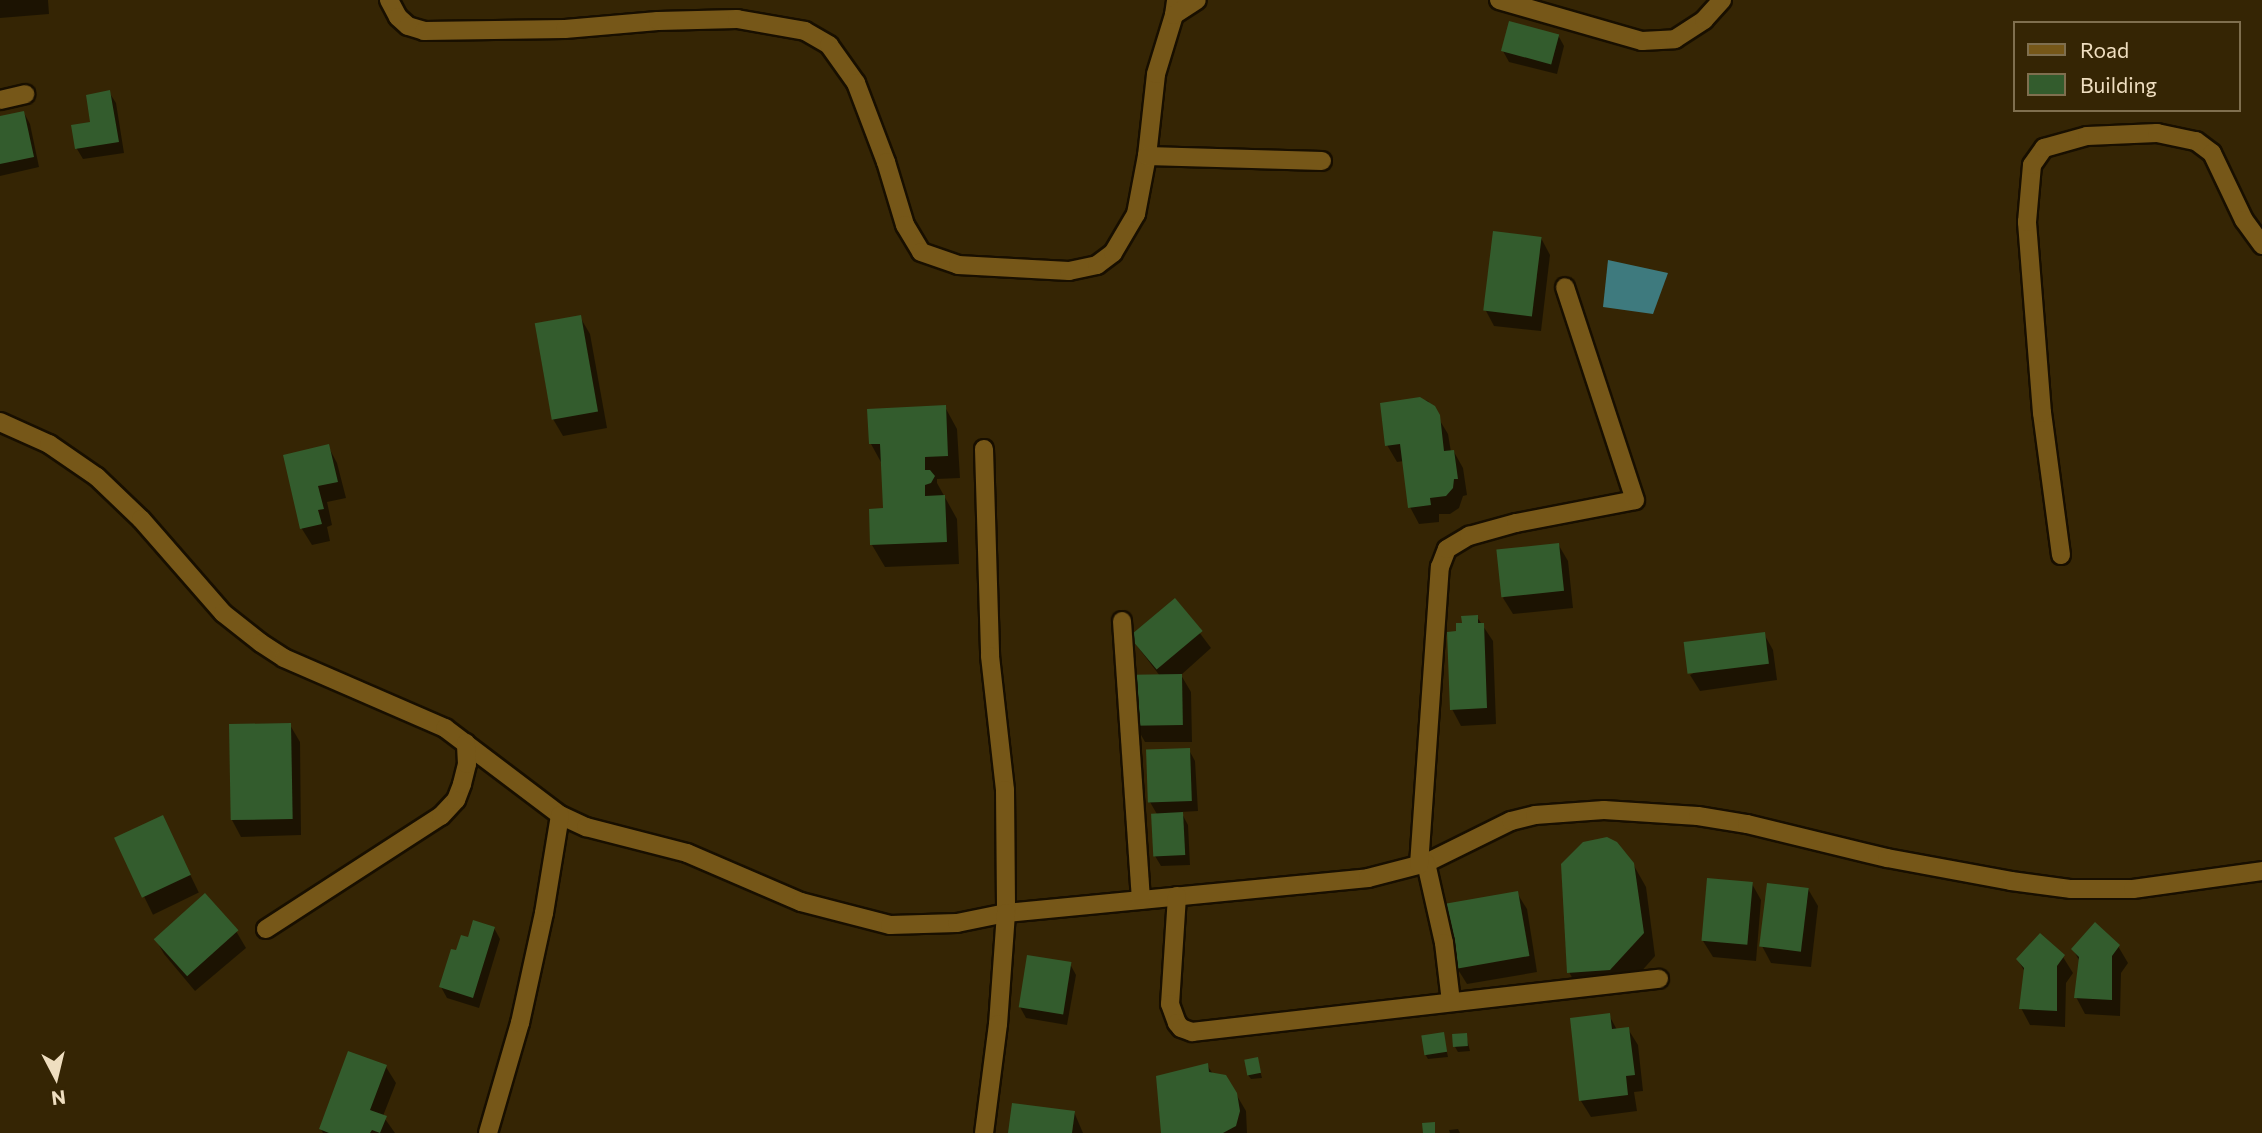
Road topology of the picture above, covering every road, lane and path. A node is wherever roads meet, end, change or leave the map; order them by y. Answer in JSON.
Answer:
{"nodes":[{"id":1,"x":389,"y":0,"type":"edge"},
{"id":2,"x":1197,"y":0,"type":"edge"},
{"id":3,"x":1499,"y":0,"type":"edge"},
{"id":4,"x":1722,"y":0,"type":"edge"},
{"id":5,"x":1175,"y":8,"type":"edge"},
{"id":6,"x":25,"y":94,"type":"dead end"},
{"id":7,"x":0,"y":100,"type":"edge"},
{"id":8,"x":1147,"y":156,"type":"junction"},
{"id":9,"x":1322,"y":160,"type":"dead end"},
{"id":10,"x":2262,"y":245,"type":"edge"},
{"id":11,"x":1565,"y":287,"type":"dead end"},
{"id":12,"x":0,"y":422,"type":"edge"},
{"id":13,"x":984,"y":449,"type":"dead end"},
{"id":14,"x":2061,"y":555,"type":"dead end"},
{"id":15,"x":1122,"y":621,"type":"dead end"},
{"id":16,"x":466,"y":743,"type":"junction"},
{"id":17,"x":559,"y":815,"type":"junction"},
{"id":18,"x":1423,"y":864,"type":"junction"},
{"id":19,"x":2262,"y":871,"type":"edge"},
{"id":20,"x":1177,"y":896,"type":"junction"},
{"id":21,"x":1141,"y":899,"type":"junction"},
{"id":22,"x":1006,"y":913,"type":"junction"},
{"id":23,"x":266,"y":929,"type":"dead end"},
{"id":24,"x":1659,"y":979,"type":"dead end"},
{"id":25,"x":1451,"y":1002,"type":"junction"},
{"id":26,"x":488,"y":1133,"type":"edge"},
{"id":27,"x":984,"y":1133,"type":"edge"}],
"edges":[{"from":1,"to":8,"type":"street"},
{"from":2,"to":5,"type":"street"},
{"from":3,"to":4,"type":"street"},
{"from":5,"to":8,"type":"street"},
{"from":6,"to":7,"type":"street"},
{"from":8,"to":9,"type":"street"},
{"from":10,"to":14,"type":"street"},
{"from":11,"to":18,"type":"street"},
{"from":12,"to":16,"type":"street"},
{"from":13,"to":22,"type":"street"},
{"from":15,"to":21,"type":"street"},
{"from":16,"to":17,"type":"street"},
{"from":16,"to":23,"type":"street"},
{"from":17,"to":22,"type":"street"},
{"from":17,"to":26,"type":"street"},
{"from":18,"to":19,"type":"street"},
{"from":18,"to":20,"type":"street"},
{"from":18,"to":25,"type":"street"},
{"from":20,"to":21,"type":"street"},
{"from":20,"to":25,"type":"street"},
{"from":21,"to":22,"type":"street"},
{"from":22,"to":27,"type":"street"},
{"from":24,"to":25,"type":"street"}]}
